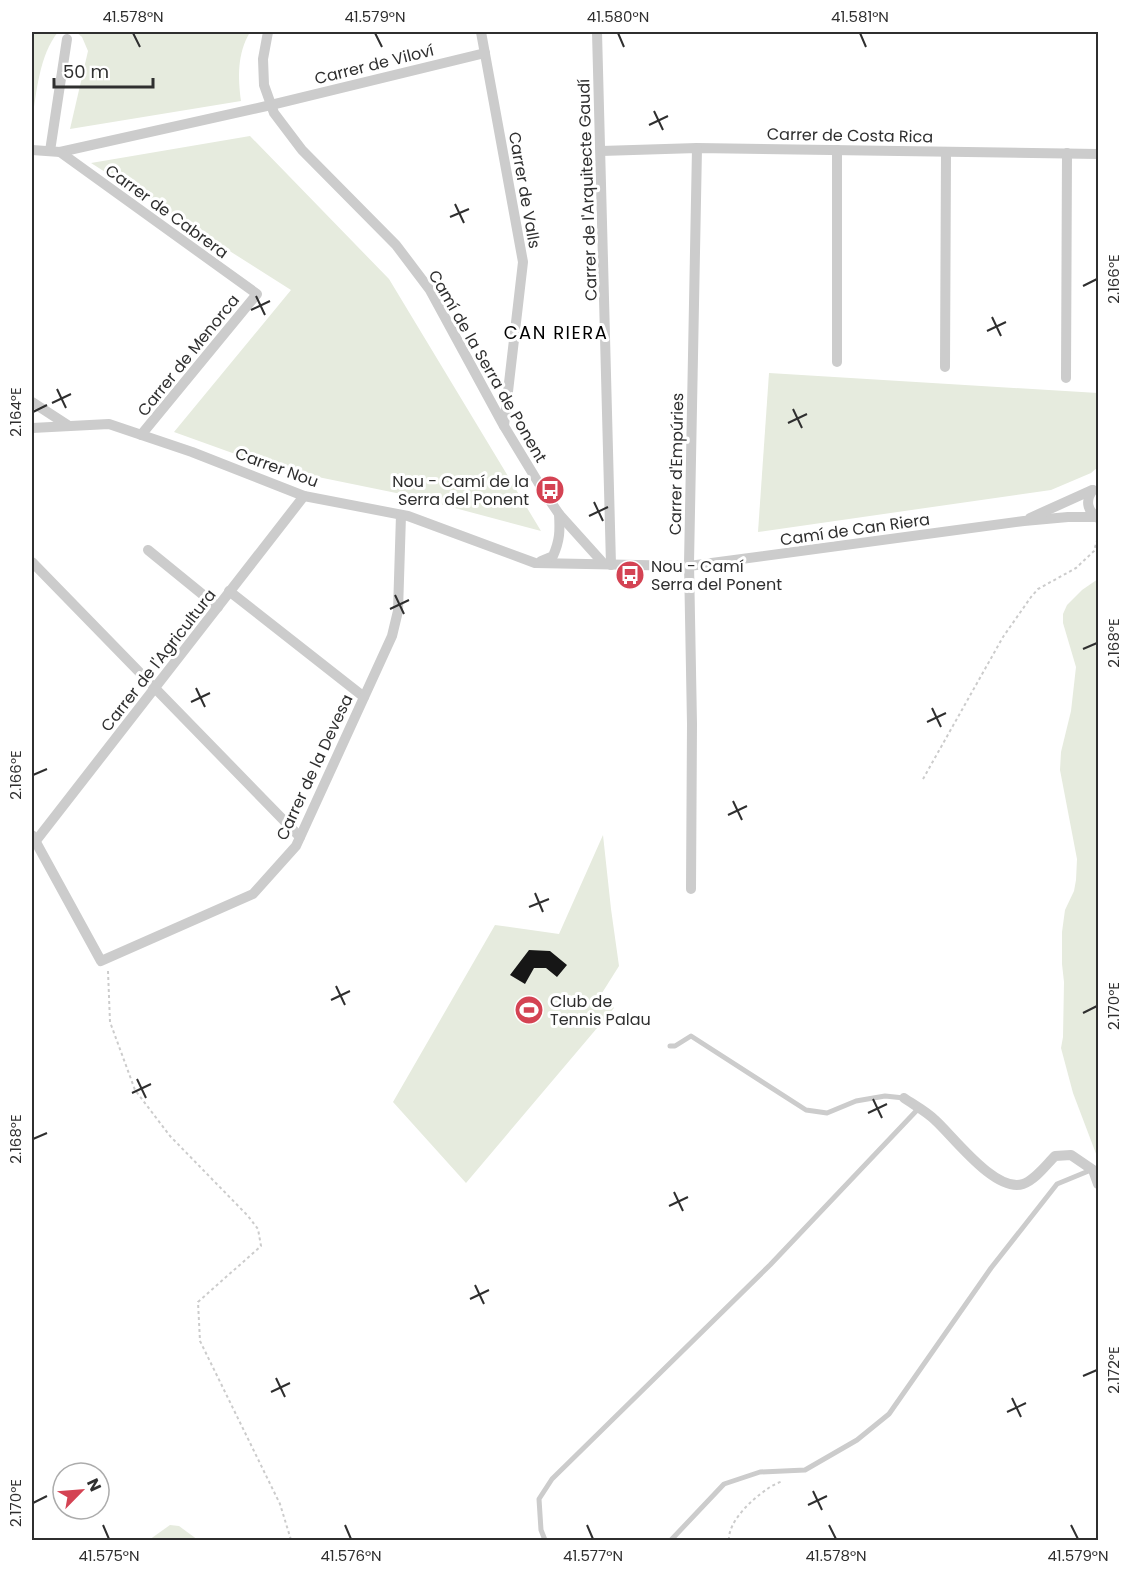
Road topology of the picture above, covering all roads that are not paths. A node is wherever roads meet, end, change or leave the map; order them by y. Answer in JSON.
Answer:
{"nodes":[{"id":1,"x":268,"y":32,"type":"edge"},
{"id":2,"x":481,"y":32,"type":"edge"},
{"id":3,"x":597,"y":32,"type":"edge"},
{"id":4,"x":67,"y":39,"type":"dead end"},
{"id":5,"x":485,"y":53,"type":"junction"},
{"id":6,"x":271,"y":105,"type":"junction"},
{"id":7,"x":697,"y":148,"type":"junction"},
{"id":8,"x":32,"y":150,"type":"edge"},
{"id":9,"x":837,"y":150,"type":"junction"},
{"id":10,"x":601,"y":151,"type":"junction"},
{"id":11,"x":55,"y":152,"type":"junction"},
{"id":12,"x":946,"y":152,"type":"junction"},
{"id":13,"x":1067,"y":153,"type":"junction"},
{"id":14,"x":1098,"y":154,"type":"edge"},
{"id":15,"x":257,"y":294,"type":"joint"},
{"id":16,"x":837,"y":362,"type":"dead end"},
{"id":17,"x":945,"y":367,"type":"dead end"},
{"id":18,"x":1066,"y":378,"type":"dead end"},
{"id":19,"x":32,"y":402,"type":"edge"},
{"id":20,"x":69,"y":426,"type":"junction"},
{"id":21,"x":504,"y":426,"type":"junction"},
{"id":22,"x":32,"y":428,"type":"edge"},
{"id":23,"x":141,"y":435,"type":"junction"},
{"id":24,"x":1095,"y":488,"type":"edge"},
{"id":25,"x":304,"y":496,"type":"junction"},
{"id":26,"x":559,"y":514,"type":"junction"},
{"id":27,"x":401,"y":515,"type":"junction"},
{"id":28,"x":1097,"y":518,"type":"edge"},
{"id":29,"x":1024,"y":520,"type":"junction"},
{"id":30,"x":148,"y":550,"type":"dead end"},
{"id":31,"x":32,"y":562,"type":"edge"},
{"id":32,"x":535,"y":563,"type":"junction"},
{"id":33,"x":608,"y":565,"type":"junction"},
{"id":34,"x":689,"y":566,"type":"junction"},
{"id":35,"x":230,"y":591,"type":"junction"},
{"id":36,"x":218,"y":607,"type":"junction"},
{"id":37,"x":154,"y":688,"type":"junction"},
{"id":38,"x":364,"y":697,"type":"junction"},
{"id":39,"x":300,"y":837,"type":"junction"},
{"id":40,"x":33,"y":838,"type":"edge"},
{"id":41,"x":691,"y":889,"type":"dead end"},
{"id":42,"x":670,"y":1046,"type":"dead end"},
{"id":43,"x":904,"y":1098,"type":"joint"},
{"id":44,"x":919,"y":1108,"type":"junction"},
{"id":45,"x":1093,"y":1170,"type":"junction"},
{"id":46,"x":1098,"y":1184,"type":"edge"},
{"id":47,"x":545,"y":1540,"type":"edge"},
{"id":48,"x":672,"y":1540,"type":"edge"}],
"edges":[{"from":1,"to":6,"type":"street","name":"Camí de la Serra de Ponent"},
{"from":2,"to":5,"type":"street","name":"Carrer de Valls"},
{"from":3,"to":10,"type":"street","name":"Carrer de l'Arquitecte Gaudí"},
{"from":4,"to":11,"type":"street"},
{"from":5,"to":6,"type":"street","name":"Carrer de Viloví"},
{"from":5,"to":21,"type":"street","name":"Carrer de Valls"},
{"from":6,"to":11,"type":"street","name":"Carrer de Viloví"},
{"from":6,"to":21,"type":"street","name":"Camí de la Serra de Ponent"},
{"from":7,"to":9,"type":"street","name":"Carrer de Costa Rica"},
{"from":7,"to":10,"type":"street","name":"Carrer de Costa Rica"},
{"from":7,"to":34,"type":"street","name":"Carrer d'Empúries"},
{"from":8,"to":11,"type":"street","name":"Carrer de Viloví"},
{"from":9,"to":12,"type":"street","name":"Carrer de Costa Rica"},
{"from":9,"to":16,"type":"street"},
{"from":10,"to":33,"type":"street","name":"Carrer de l'Arquitecte Gaudí"},
{"from":11,"to":15,"type":"street","name":"Carrer de Cabrera"},
{"from":12,"to":13,"type":"street","name":"Carrer de Costa Rica"},
{"from":12,"to":17,"type":"street"},
{"from":13,"to":14,"type":"street","name":"Carrer de Costa Rica"},
{"from":13,"to":18,"type":"street"},
{"from":15,"to":23,"type":"street","name":"Carrer de Menorca"},
{"from":19,"to":20,"type":"street"},
{"from":20,"to":22,"type":"street","name":"Carrer Nou"},
{"from":20,"to":23,"type":"street","name":"Carrer Nou"},
{"from":21,"to":26,"type":"street","name":"Camí de la Serra de Ponent"},
{"from":23,"to":25,"type":"street","name":"Carrer Nou"},
{"from":24,"to":28,"type":"street"},
{"from":24,"to":29,"type":"street","name":"Camí de Can Riera"},
{"from":25,"to":27,"type":"street","name":"Carrer Nou"},
{"from":25,"to":35,"type":"street","name":"Carrer de l'Agricultura"},
{"from":26,"to":32,"type":"street"},
{"from":26,"to":33,"type":"street","name":"Camí de la Serra de Ponent"},
{"from":27,"to":32,"type":"street","name":"Carrer Nou"},
{"from":27,"to":38,"type":"street","name":"Carrer de la Devesa"},
{"from":28,"to":29,"type":"street","name":"Camí de Can Riera"},
{"from":29,"to":34,"type":"street","name":"Camí de Can Riera"},
{"from":30,"to":36,"type":"street"},
{"from":31,"to":37,"type":"street"},
{"from":32,"to":33,"type":"street","name":"Carrer Nou"},
{"from":33,"to":34,"type":"street","name":"Carrer Nou"},
{"from":34,"to":41,"type":"street","name":"Carrer d'Empúries"},
{"from":35,"to":36,"type":"street","name":"Carrer de l'Agricultura"},
{"from":35,"to":38,"type":"street"},
{"from":36,"to":37,"type":"street","name":"Carrer de l'Agricultura"},
{"from":37,"to":39,"type":"street"},
{"from":37,"to":40,"type":"street","name":"Carrer de l'Agricultura"},
{"from":38,"to":39,"type":"street","name":"Carrer de la Devesa"},
{"from":39,"to":40,"type":"street","name":"Carrer de la Devesa"},
{"from":42,"to":43,"type":"lane"},
{"from":43,"to":44,"type":"street"},
{"from":44,"to":45,"type":"street"},
{"from":44,"to":47,"type":"lane"},
{"from":45,"to":46,"type":"street"},
{"from":45,"to":48,"type":"lane"}]}
